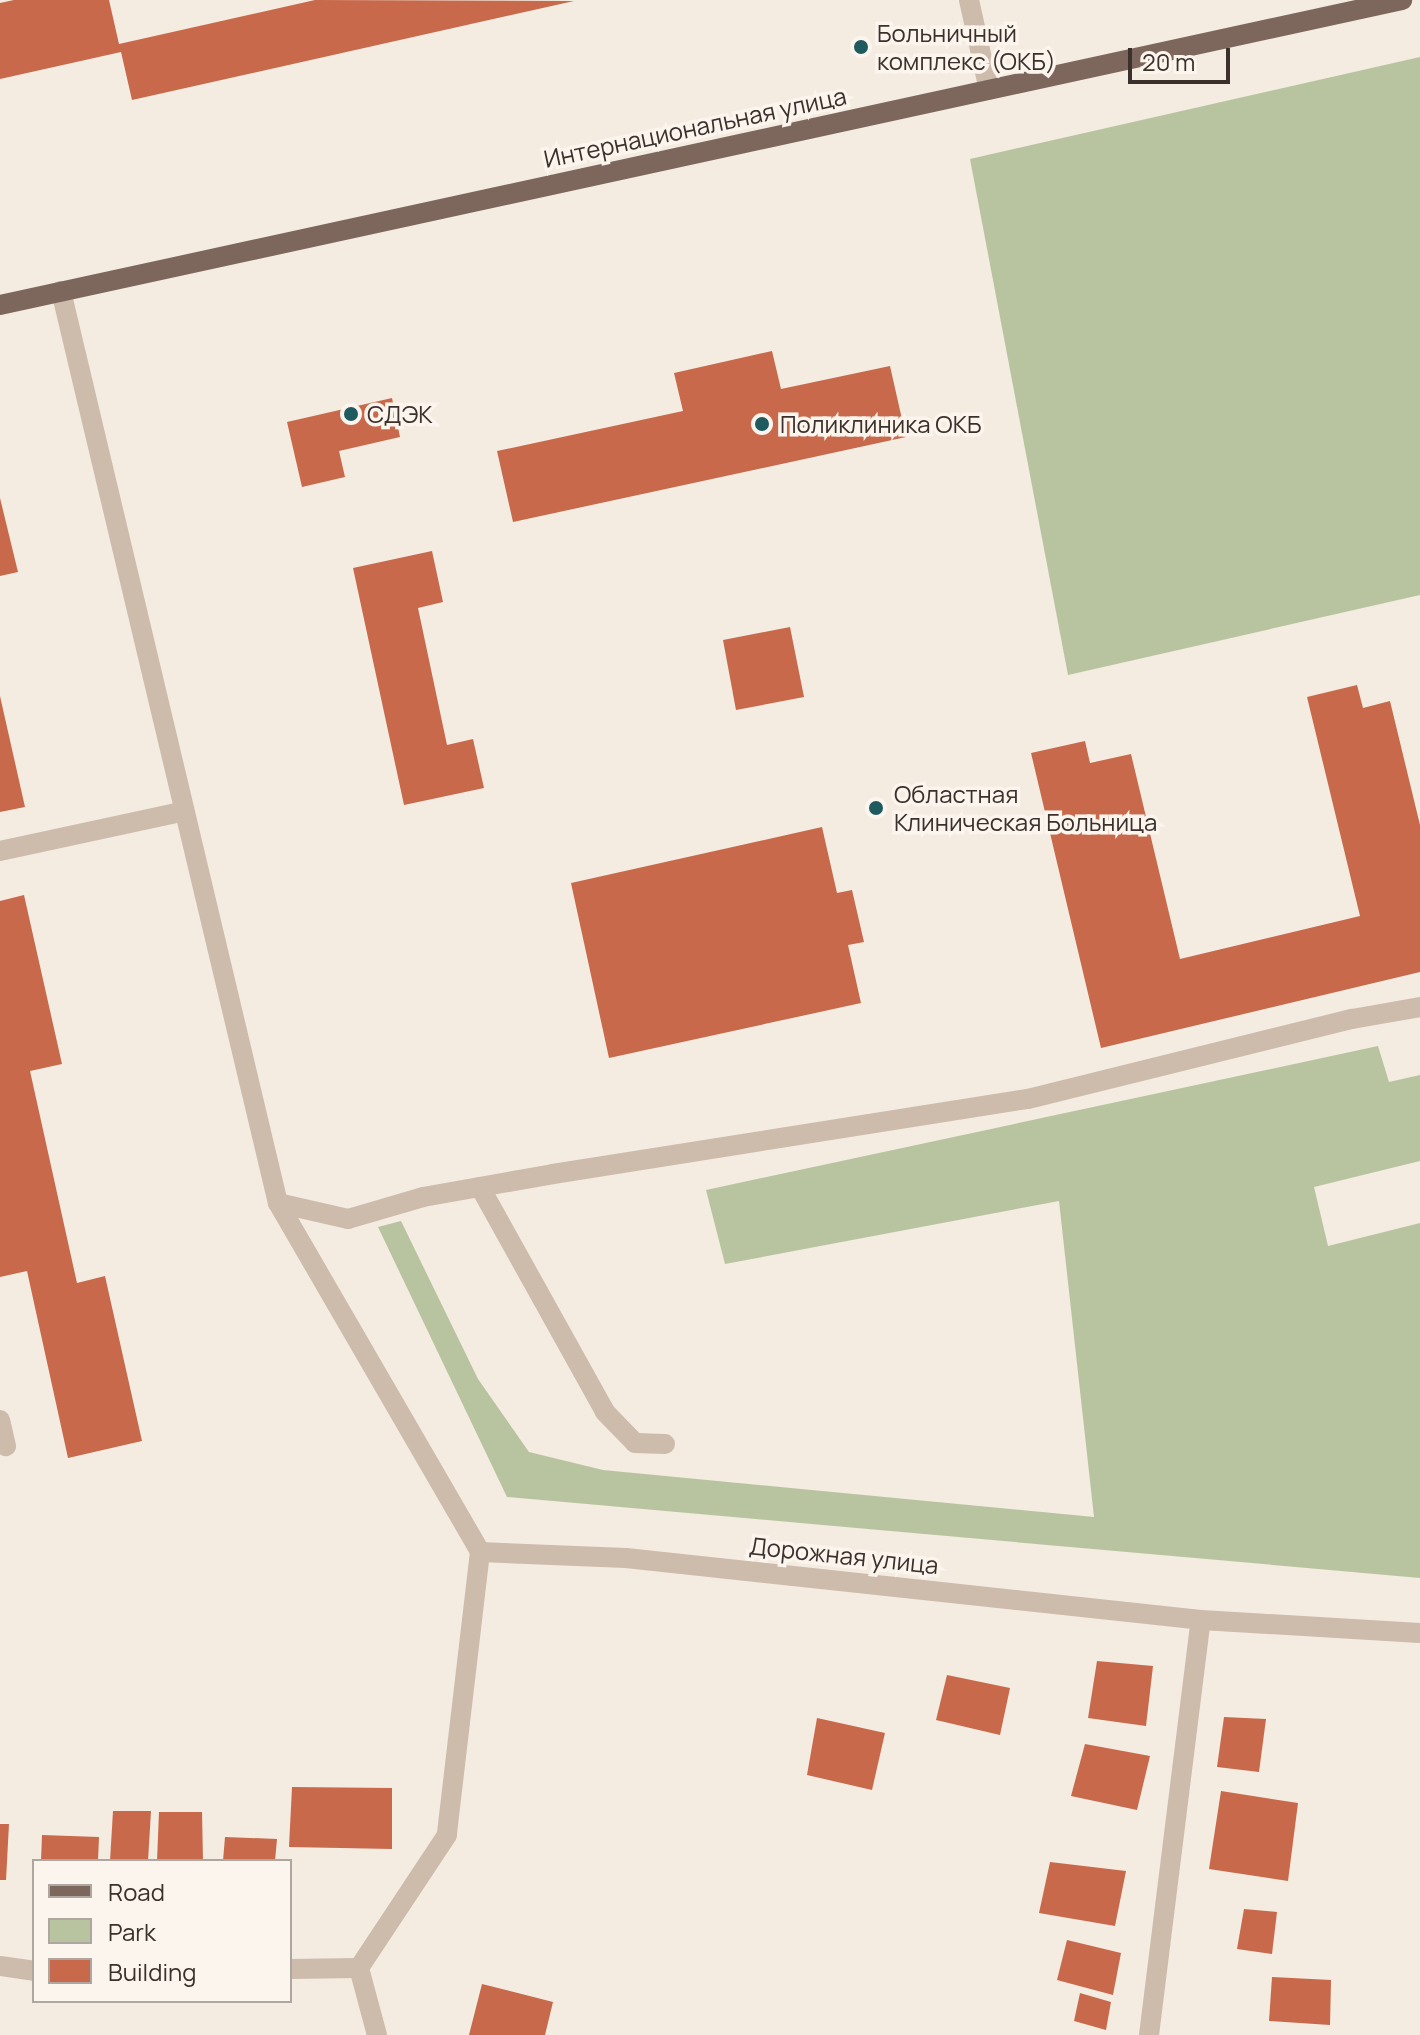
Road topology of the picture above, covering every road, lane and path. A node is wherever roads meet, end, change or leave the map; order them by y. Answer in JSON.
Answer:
{"nodes":[{"id":1,"x":969,"y":0,"type":"edge"},
{"id":2,"x":1402,"y":0,"type":"edge"},
{"id":3,"x":989,"y":90,"type":"junction"},
{"id":4,"x":61,"y":291,"type":"junction"},
{"id":5,"x":0,"y":305,"type":"edge"},
{"id":6,"x":181,"y":812,"type":"junction"},
{"id":7,"x":0,"y":851,"type":"edge"},
{"id":8,"x":1420,"y":1007,"type":"edge"},
{"id":9,"x":480,"y":1187,"type":"junction"},
{"id":10,"x":278,"y":1203,"type":"junction"},
{"id":11,"x":0,"y":1420,"type":"edge"},
{"id":12,"x":665,"y":1444,"type":"dead end"},
{"id":13,"x":6,"y":1446,"type":"dead end"},
{"id":14,"x":480,"y":1552,"type":"junction"},
{"id":15,"x":1201,"y":1620,"type":"junction"},
{"id":16,"x":1420,"y":1633,"type":"edge"},
{"id":17,"x":0,"y":1966,"type":"edge"},
{"id":18,"x":359,"y":1968,"type":"junction"},
{"id":19,"x":292,"y":1969,"type":"edge"},
{"id":20,"x":32,"y":1971,"type":"edge"},
{"id":21,"x":377,"y":2035,"type":"edge"},
{"id":22,"x":1149,"y":2035,"type":"edge"}],
"edges":[{"from":1,"to":3,"type":"street"},
{"from":2,"to":3,"type":"main road","name":"Интернациональная улица"},
{"from":3,"to":4,"type":"main road","name":"Интернациональная улица"},
{"from":4,"to":5,"type":"main road","name":"Интернациональная улица"},
{"from":4,"to":6,"type":"street"},
{"from":6,"to":7,"type":"street"},
{"from":6,"to":10,"type":"street"},
{"from":8,"to":9,"type":"street"},
{"from":9,"to":10,"type":"street"},
{"from":9,"to":12,"type":"street"},
{"from":10,"to":14,"type":"street"},
{"from":11,"to":13,"type":"street"},
{"from":14,"to":15,"type":"street","name":"Дорожная улица"},
{"from":14,"to":18,"type":"street"},
{"from":15,"to":16,"type":"street","name":"Дорожная улица"},
{"from":15,"to":22,"type":"street"},
{"from":17,"to":20,"type":"street"},
{"from":18,"to":19,"type":"street"},
{"from":18,"to":21,"type":"street"}]}
